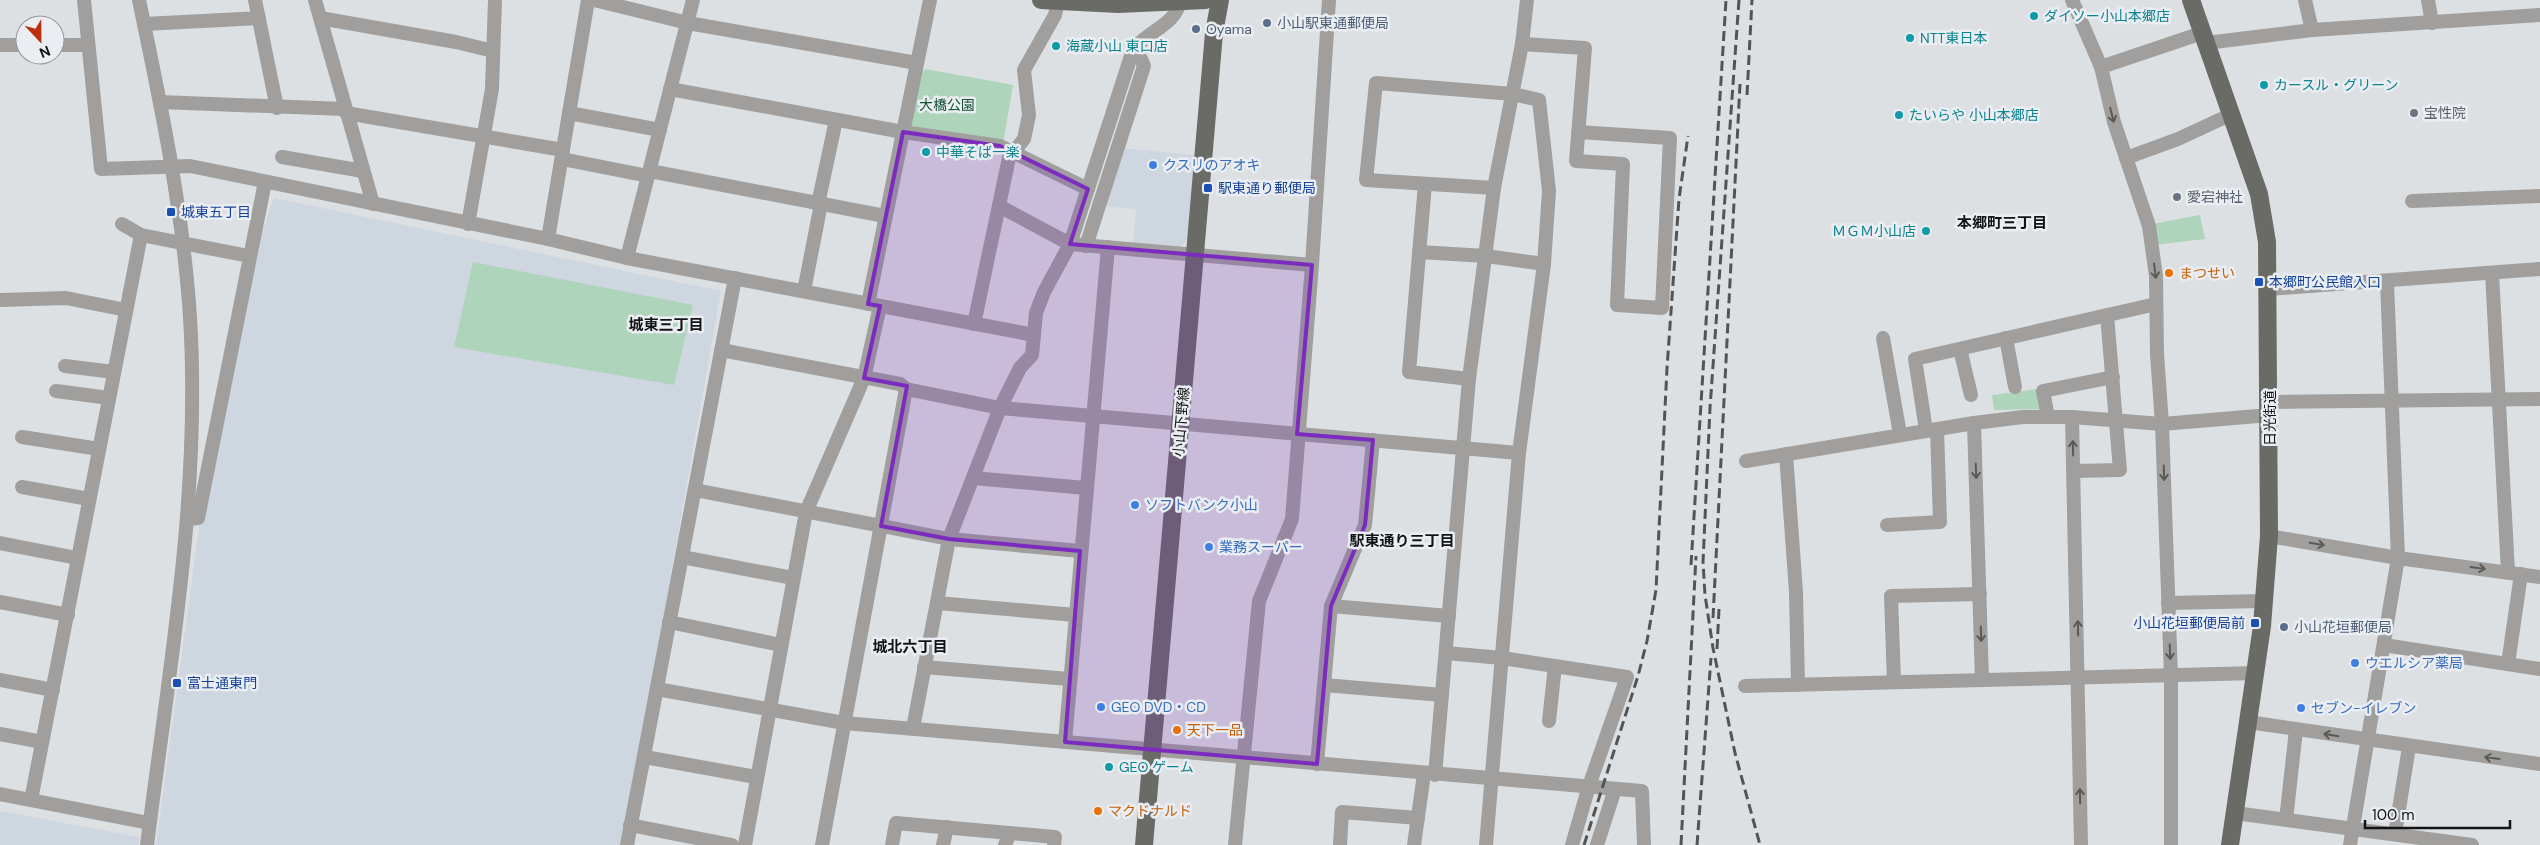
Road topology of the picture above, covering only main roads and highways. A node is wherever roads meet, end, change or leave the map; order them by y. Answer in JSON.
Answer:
{"nodes":[{"id":1,"x":1206,"y":0,"type":"edge"},
{"id":2,"x":1220,"y":0,"type":"edge"},
{"id":3,"x":2191,"y":0,"type":"edge"},
{"id":4,"x":1057,"y":1,"type":"edge"},
{"id":5,"x":1180,"y":1,"type":"edge"},
{"id":6,"x":1144,"y":845,"type":"edge"},
{"id":7,"x":2230,"y":845,"type":"edge"}],
"edges":[{"from":1,"to":5,"type":"main road"},
{"from":2,"to":6,"type":"main road","name":"小山下野線"},
{"from":3,"to":7,"type":"main road","name":"日光街道"},
{"from":4,"to":5,"type":"main road"}]}
